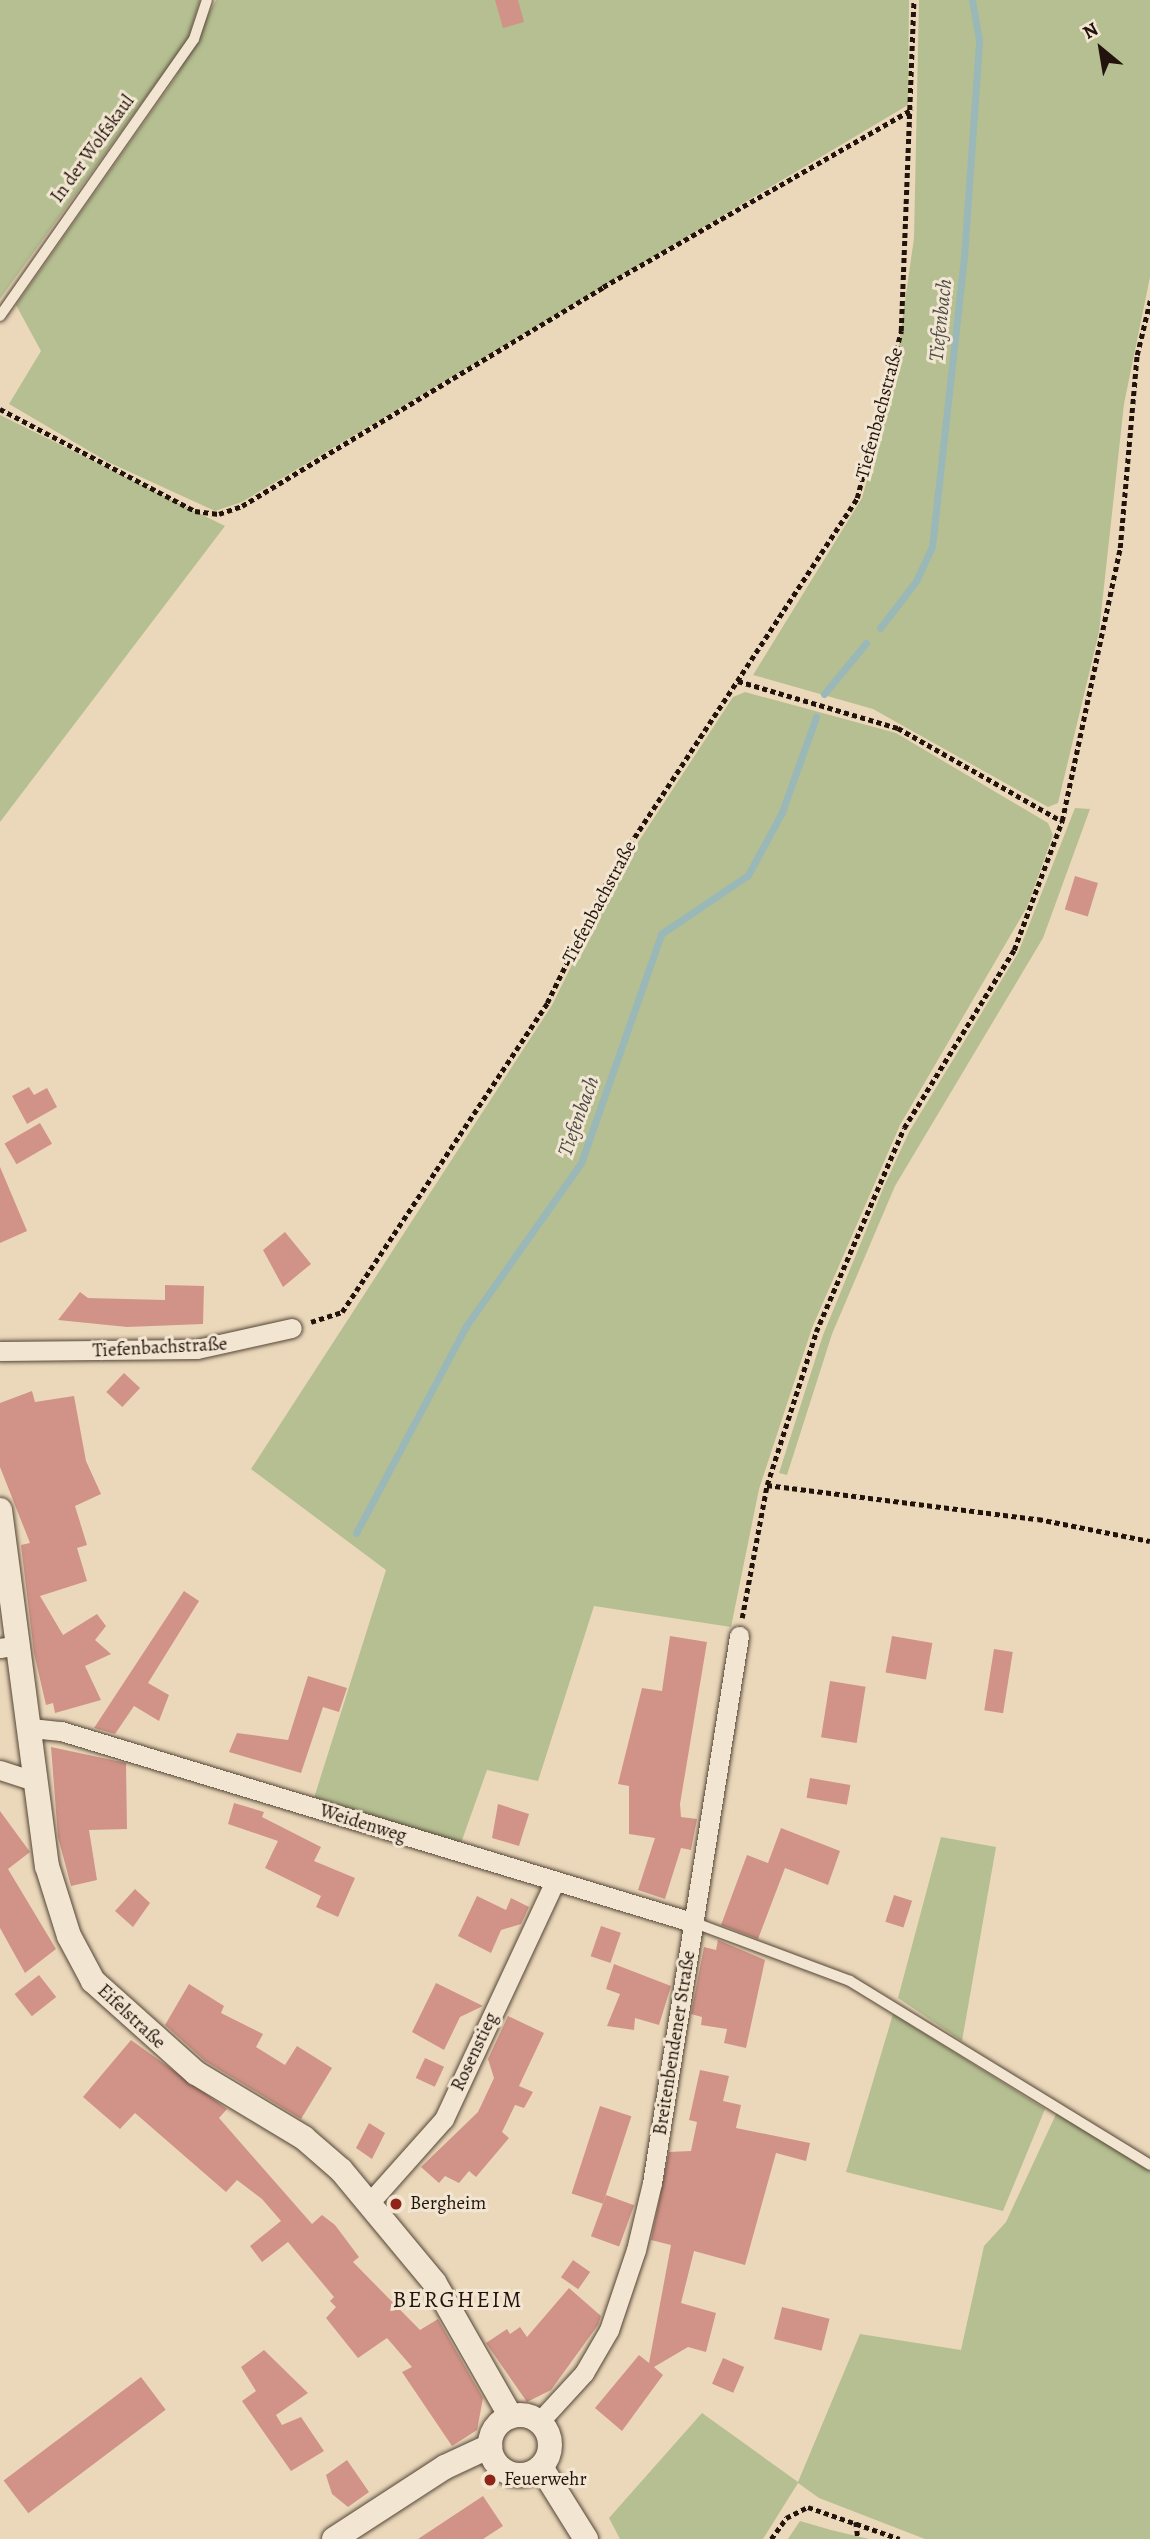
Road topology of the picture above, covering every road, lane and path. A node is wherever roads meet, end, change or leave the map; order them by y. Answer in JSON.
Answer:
{"nodes":[{"id":1,"x":207,"y":0,"type":"edge"},
{"id":2,"x":914,"y":0,"type":"edge"},
{"id":3,"x":913,"y":109,"type":"junction"},
{"id":4,"x":1150,"y":301,"type":"edge"},
{"id":5,"x":0,"y":316,"type":"edge"},
{"id":6,"x":0,"y":409,"type":"edge"},
{"id":7,"x":738,"y":681,"type":"junction"},
{"id":8,"x":1062,"y":821,"type":"junction"},
{"id":9,"x":292,"y":1328,"type":"joint"},
{"id":10,"x":0,"y":1352,"type":"edge"},
{"id":11,"x":767,"y":1485,"type":"junction"},
{"id":12,"x":0,"y":1510,"type":"edge"},
{"id":13,"x":1150,"y":1541,"type":"edge"},
{"id":14,"x":739,"y":1636,"type":"joint"},
{"id":15,"x":9,"y":1647,"type":"edge"},
{"id":16,"x":31,"y":1728,"type":"junction"},
{"id":17,"x":0,"y":1770,"type":"edge"},
{"id":18,"x":37,"y":1782,"type":"junction"},
{"id":19,"x":554,"y":1883,"type":"junction"},
{"id":20,"x":695,"y":1923,"type":"junction"},
{"id":21,"x":1150,"y":2165,"type":"edge"},
{"id":22,"x":370,"y":2202,"type":"junction"},
{"id":23,"x":511,"y":2417,"type":"junction"},
{"id":24,"x":538,"y":2422,"type":"junction"},
{"id":25,"x":490,"y":2446,"type":"junction"},
{"id":26,"x":541,"y":2467,"type":"junction"},
{"id":27,"x":856,"y":2522,"type":"junction"},
{"id":28,"x":334,"y":2539,"type":"edge"},
{"id":29,"x":586,"y":2539,"type":"edge"},
{"id":30,"x":771,"y":2539,"type":"edge"},
{"id":31,"x":858,"y":2539,"type":"edge"},
{"id":32,"x":900,"y":2539,"type":"edge"}],
"edges":[{"from":1,"to":5,"type":"lane","name":"In der Wolfskaul"},
{"from":2,"to":3,"type":"path","name":"Tiefenbachstraße"},
{"from":3,"to":6,"type":"path"},
{"from":3,"to":7,"type":"path","name":"Tiefenbachstraße"},
{"from":4,"to":8,"type":"path"},
{"from":7,"to":8,"type":"path"},
{"from":7,"to":9,"type":"path","name":"Tiefenbachstraße"},
{"from":8,"to":11,"type":"path"},
{"from":9,"to":10,"type":"street","name":"Tiefenbachstraße"},
{"from":11,"to":13,"type":"path"},
{"from":11,"to":14,"type":"path"},
{"from":12,"to":15,"type":"street","name":"Eifelstraße"},
{"from":14,"to":20,"type":"street","name":"Breitenbendener Straße"},
{"from":15,"to":16,"type":"street","name":"Eifelstraße"},
{"from":16,"to":18,"type":"street","name":"Eifelstraße"},
{"from":16,"to":19,"type":"street","name":"Weidenweg"},
{"from":17,"to":18,"type":"street"},
{"from":18,"to":22,"type":"street","name":"Eifelstraße"},
{"from":19,"to":20,"type":"street","name":"Weidenweg"},
{"from":19,"to":22,"type":"street","name":"Rosenstieg"},
{"from":20,"to":21,"type":"lane"},
{"from":20,"to":24,"type":"street","name":"Breitenbendener Straße"},
{"from":22,"to":23,"type":"street","name":"Eifelstraße"},
{"from":23,"to":24,"type":"street"},
{"from":23,"to":25,"type":"street"},
{"from":24,"to":26,"type":"street"},
{"from":25,"to":26,"type":"street"},
{"from":25,"to":28,"type":"street"},
{"from":26,"to":29,"type":"street"},
{"from":27,"to":30,"type":"path"},
{"from":27,"to":31,"type":"path"},
{"from":27,"to":32,"type":"path"}]}
